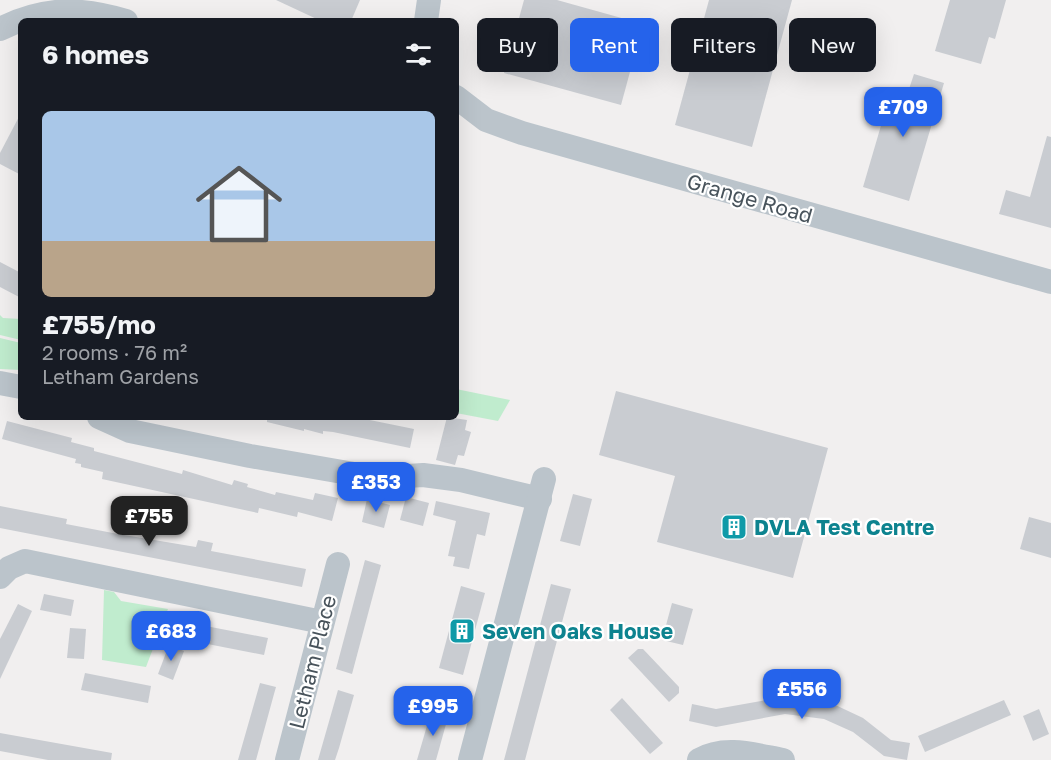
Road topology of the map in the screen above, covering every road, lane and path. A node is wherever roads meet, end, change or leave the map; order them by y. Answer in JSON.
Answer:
{"nodes":[{"id":1,"x":429,"y":0,"type":"edge"},
{"id":2,"x":22,"y":18,"type":"edge"},
{"id":3,"x":111,"y":18,"type":"edge"},
{"id":4,"x":426,"y":18,"type":"edge"},
{"id":5,"x":18,"y":20,"type":"edge"},
{"id":6,"x":0,"y":28,"type":"edge"},
{"id":7,"x":459,"y":99,"type":"edge"},
{"id":8,"x":1051,"y":282,"type":"edge"},
{"id":9,"x":0,"y":383,"type":"edge"},
{"id":10,"x":18,"y":386,"type":"edge"},
{"id":11,"x":106,"y":420,"type":"edge"},
{"id":12,"x":338,"y":564,"type":"dead end"},
{"id":13,"x":5,"y":572,"type":"edge"},
{"id":14,"x":322,"y":622,"type":"junction"},
{"id":15,"x":287,"y":760,"type":"edge"},
{"id":16,"x":470,"y":760,"type":"edge"},
{"id":17,"x":699,"y":760,"type":"edge"},
{"id":18,"x":783,"y":760,"type":"edge"}],
"edges":[{"from":1,"to":4,"type":"street"},
{"from":2,"to":3,"type":"street"},
{"from":5,"to":6,"type":"street"},
{"from":7,"to":8,"type":"street","name":"Grange Road"},
{"from":9,"to":10,"type":"street"},
{"from":11,"to":16,"type":"street"},
{"from":12,"to":14,"type":"street","name":"Letham Place"},
{"from":13,"to":14,"type":"street"},
{"from":14,"to":15,"type":"street","name":"Letham Place"},
{"from":17,"to":18,"type":"street"}]}
